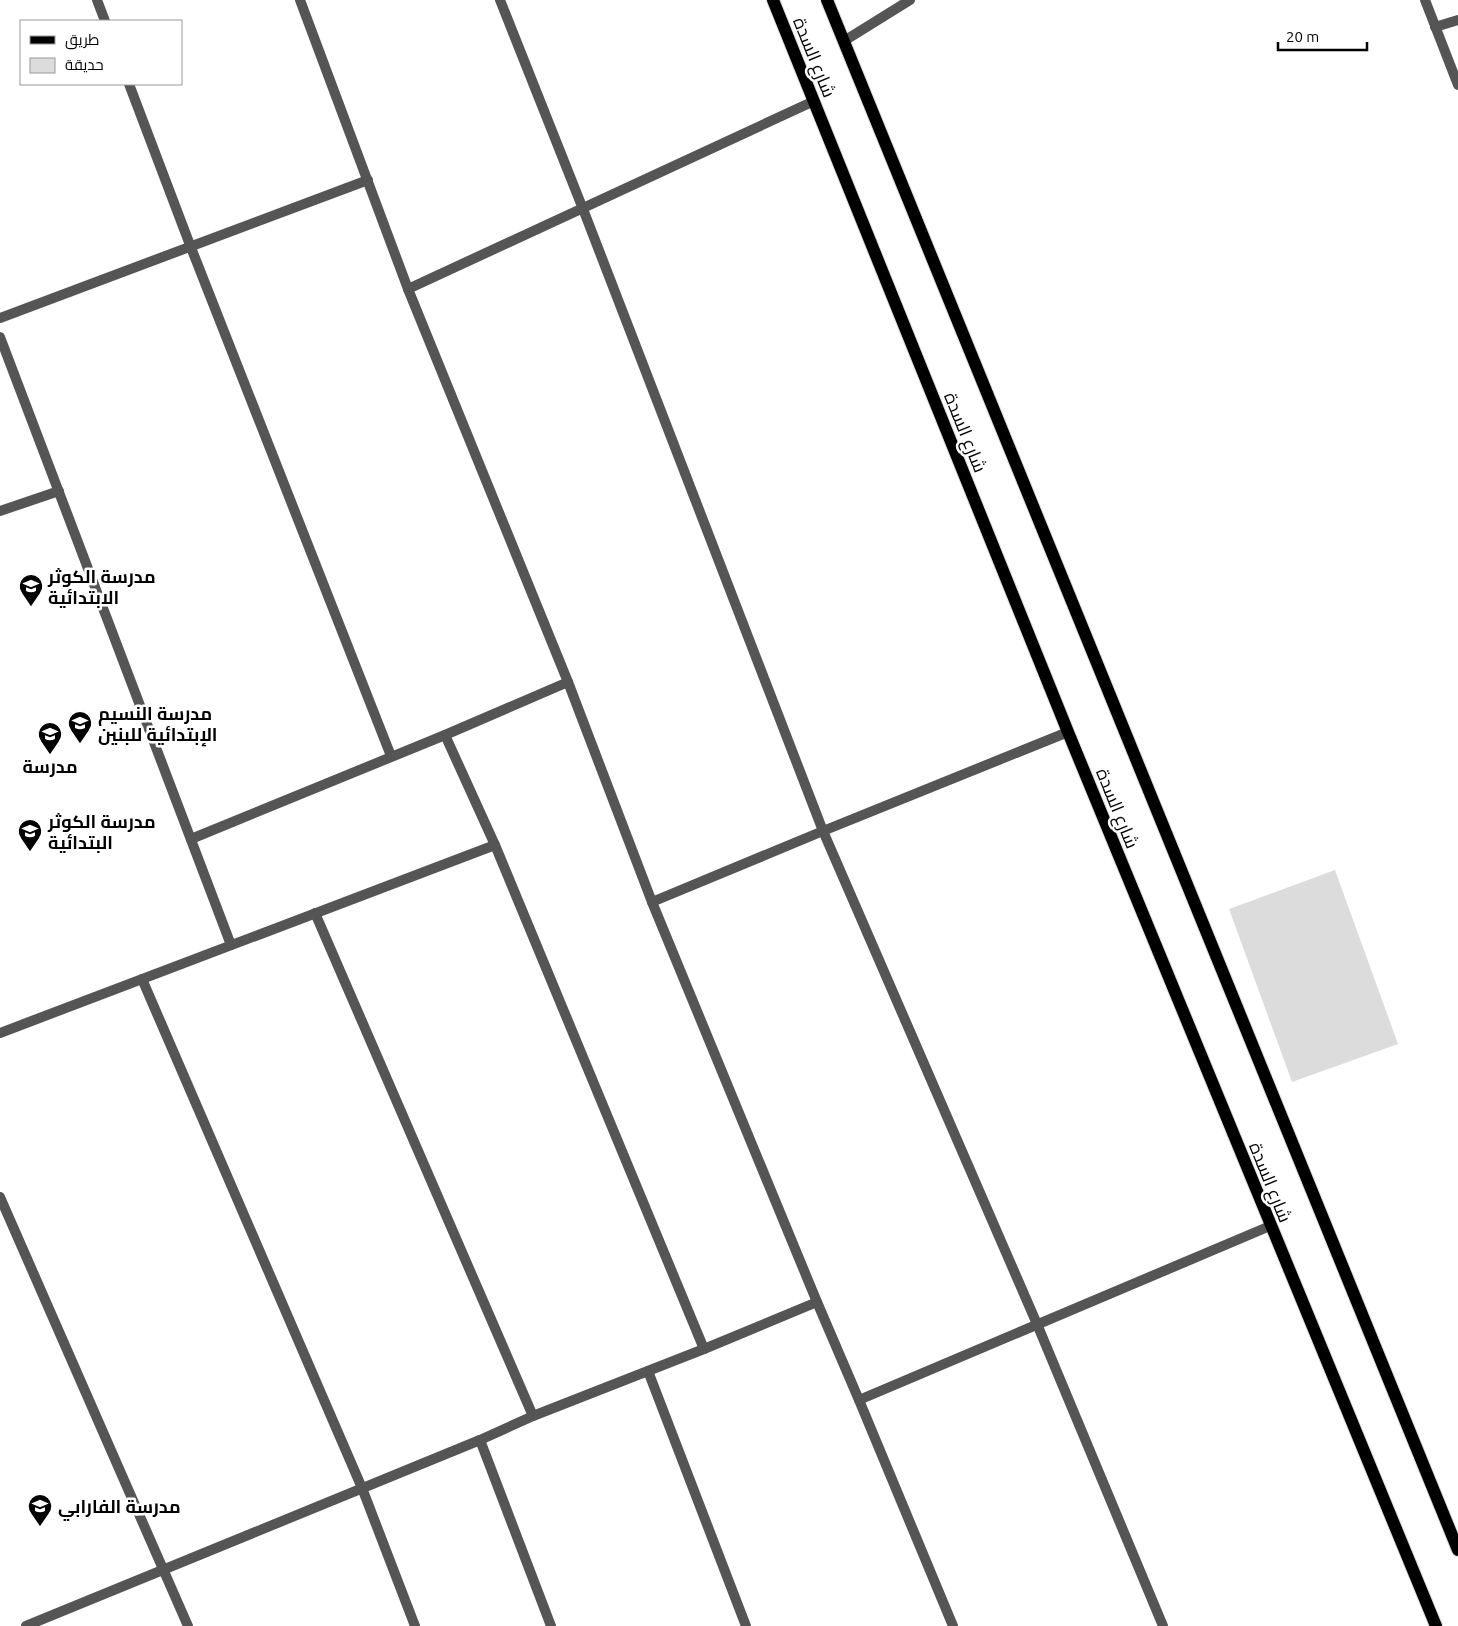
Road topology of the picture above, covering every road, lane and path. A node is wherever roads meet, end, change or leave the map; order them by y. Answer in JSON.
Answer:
{"nodes":[{"id":1,"x":97,"y":0,"type":"edge"},
{"id":2,"x":300,"y":0,"type":"edge"},
{"id":3,"x":500,"y":0,"type":"edge"},
{"id":4,"x":773,"y":0,"type":"edge"},
{"id":5,"x":827,"y":0,"type":"edge"},
{"id":6,"x":910,"y":0,"type":"edge"},
{"id":7,"x":1425,"y":0,"type":"edge"},
{"id":8,"x":105,"y":20,"type":"edge"},
{"id":9,"x":1458,"y":20,"type":"edge"},
{"id":10,"x":1435,"y":27,"type":"junction"},
{"id":11,"x":844,"y":41,"type":"junction"},
{"id":12,"x":129,"y":85,"type":"edge"},
{"id":13,"x":1458,"y":85,"type":"edge"},
{"id":14,"x":814,"y":102,"type":"junction"},
{"id":15,"x":368,"y":180,"type":"junction"},
{"id":16,"x":583,"y":209,"type":"junction"},
{"id":17,"x":190,"y":246,"type":"junction"},
{"id":18,"x":408,"y":289,"type":"junction"},
{"id":19,"x":0,"y":318,"type":"edge"},
{"id":20,"x":0,"y":337,"type":"edge"},
{"id":21,"x":59,"y":491,"type":"junction"},
{"id":22,"x":0,"y":511,"type":"edge"},
{"id":23,"x":568,"y":682,"type":"junction"},
{"id":24,"x":1068,"y":732,"type":"junction"},
{"id":25,"x":445,"y":735,"type":"junction"},
{"id":26,"x":391,"y":756,"type":"junction"},
{"id":27,"x":823,"y":831,"type":"junction"},
{"id":28,"x":191,"y":839,"type":"junction"},
{"id":29,"x":495,"y":846,"type":"junction"},
{"id":30,"x":652,"y":902,"type":"junction"},
{"id":31,"x":315,"y":913,"type":"junction"},
{"id":32,"x":231,"y":945,"type":"junction"},
{"id":33,"x":142,"y":979,"type":"junction"},
{"id":34,"x":0,"y":1033,"type":"edge"},
{"id":35,"x":0,"y":1197,"type":"edge"},
{"id":36,"x":1270,"y":1226,"type":"junction"},
{"id":37,"x":816,"y":1302,"type":"junction"},
{"id":38,"x":1037,"y":1324,"type":"junction"},
{"id":39,"x":704,"y":1349,"type":"junction"},
{"id":40,"x":648,"y":1370,"type":"junction"},
{"id":41,"x":859,"y":1400,"type":"junction"},
{"id":42,"x":533,"y":1416,"type":"junction"},
{"id":43,"x":480,"y":1440,"type":"junction"},
{"id":44,"x":362,"y":1488,"type":"junction"},
{"id":45,"x":1458,"y":1550,"type":"edge"},
{"id":46,"x":165,"y":1569,"type":"junction"},
{"id":47,"x":26,"y":1626,"type":"edge"},
{"id":48,"x":188,"y":1626,"type":"edge"},
{"id":49,"x":414,"y":1626,"type":"edge"},
{"id":50,"x":551,"y":1626,"type":"edge"},
{"id":51,"x":746,"y":1626,"type":"edge"},
{"id":52,"x":953,"y":1626,"type":"edge"},
{"id":53,"x":1163,"y":1626,"type":"edge"},
{"id":54,"x":1436,"y":1626,"type":"edge"}],
"edges":[{"from":1,"to":8,"type":"street"},
{"from":2,"to":15,"type":"street"},
{"from":3,"to":16,"type":"street"},
{"from":4,"to":14,"type":"main road","name":"شارع السدة"},
{"from":5,"to":11,"type":"main road","name":"شارع السدة"},
{"from":6,"to":11,"type":"street"},
{"from":7,"to":10,"type":"street"},
{"from":9,"to":10,"type":"street"},
{"from":10,"to":13,"type":"street"},
{"from":11,"to":45,"type":"main road","name":"شارع السدة"},
{"from":12,"to":17,"type":"street"},
{"from":14,"to":16,"type":"street"},
{"from":14,"to":24,"type":"main road","name":"شارع السدة"},
{"from":15,"to":17,"type":"street"},
{"from":15,"to":18,"type":"street"},
{"from":16,"to":18,"type":"street"},
{"from":16,"to":27,"type":"street"},
{"from":17,"to":19,"type":"street"},
{"from":17,"to":26,"type":"street"},
{"from":18,"to":23,"type":"street"},
{"from":20,"to":21,"type":"street"},
{"from":21,"to":22,"type":"street"},
{"from":21,"to":28,"type":"street"},
{"from":23,"to":25,"type":"street"},
{"from":23,"to":30,"type":"street"},
{"from":24,"to":27,"type":"street"},
{"from":24,"to":36,"type":"main road","name":"شارع السدة"},
{"from":25,"to":26,"type":"street"},
{"from":25,"to":29,"type":"street"},
{"from":26,"to":28,"type":"street"},
{"from":27,"to":30,"type":"street"},
{"from":27,"to":38,"type":"street"},
{"from":28,"to":32,"type":"street"},
{"from":29,"to":31,"type":"street"},
{"from":29,"to":39,"type":"street"},
{"from":30,"to":37,"type":"street"},
{"from":31,"to":32,"type":"street"},
{"from":31,"to":42,"type":"street"},
{"from":32,"to":33,"type":"street"},
{"from":33,"to":34,"type":"street"},
{"from":33,"to":44,"type":"street"},
{"from":35,"to":46,"type":"street"},
{"from":36,"to":38,"type":"street"},
{"from":36,"to":54,"type":"main road","name":"شارع السدة"},
{"from":37,"to":39,"type":"street"},
{"from":37,"to":41,"type":"street"},
{"from":38,"to":41,"type":"street"},
{"from":38,"to":53,"type":"street"},
{"from":39,"to":40,"type":"street"},
{"from":40,"to":42,"type":"street"},
{"from":40,"to":51,"type":"street"},
{"from":41,"to":52,"type":"street"},
{"from":42,"to":43,"type":"street"},
{"from":43,"to":44,"type":"street"},
{"from":43,"to":50,"type":"street"},
{"from":44,"to":46,"type":"street"},
{"from":44,"to":49,"type":"street"},
{"from":46,"to":47,"type":"street"},
{"from":46,"to":48,"type":"street"}]}
